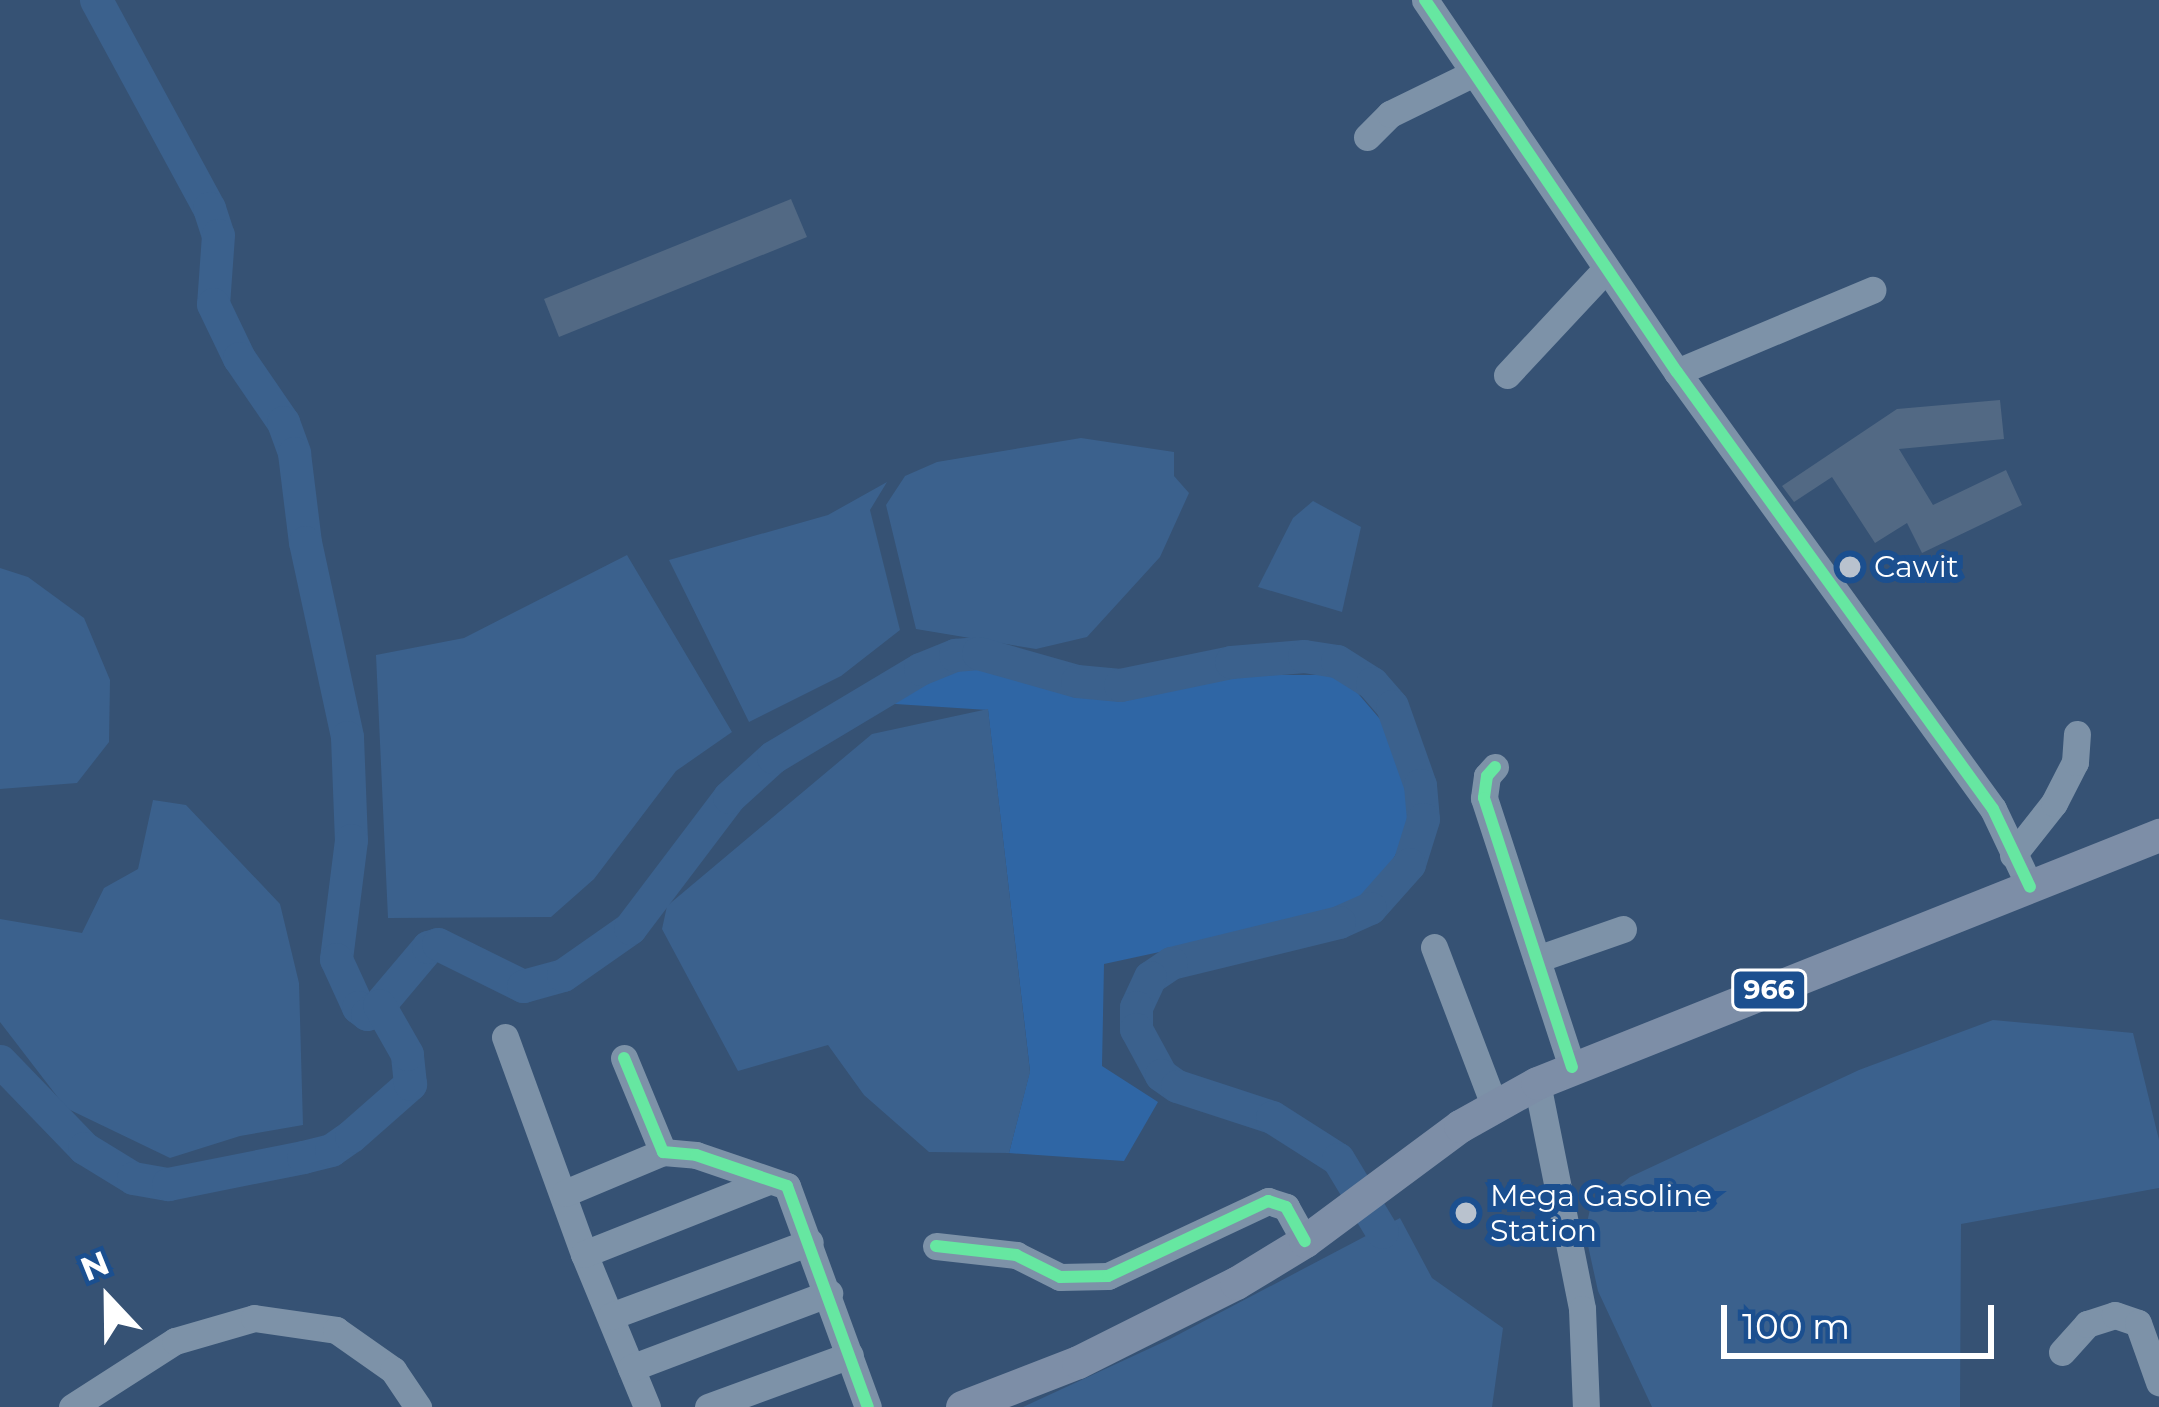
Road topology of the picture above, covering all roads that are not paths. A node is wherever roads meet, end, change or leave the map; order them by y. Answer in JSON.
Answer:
{"nodes":[{"id":1,"x":1425,"y":0,"type":"edge"},
{"id":2,"x":1474,"y":73,"type":"junction"},
{"id":3,"x":1367,"y":137,"type":"dead end"},
{"id":4,"x":1606,"y":269,"type":"junction"},
{"id":5,"x":1872,"y":290,"type":"dead end"},
{"id":6,"x":1677,"y":372,"type":"junction"},
{"id":7,"x":1507,"y":375,"type":"dead end"},
{"id":8,"x":2077,"y":734,"type":"dead end"},
{"id":9,"x":1495,"y":767,"type":"dead end"},
{"id":10,"x":2159,"y":835,"type":"edge"},
{"id":11,"x":2013,"y":854,"type":"junction"},
{"id":12,"x":2030,"y":887,"type":"junction"},
{"id":13,"x":1623,"y":928,"type":"dead end"},
{"id":14,"x":1434,"y":947,"type":"dead end"},
{"id":15,"x":1537,"y":959,"type":"junction"},
{"id":16,"x":505,"y":1037,"type":"dead end"},
{"id":17,"x":625,"y":1058,"type":"dead end"},
{"id":18,"x":1572,"y":1067,"type":"junction"},
{"id":19,"x":1538,"y":1083,"type":"junction"},
{"id":20,"x":1495,"y":1108,"type":"junction"},
{"id":21,"x":663,"y":1152,"type":"junction"},
{"id":22,"x":766,"y":1182,"type":"junction"},
{"id":23,"x":565,"y":1193,"type":"junction"},
{"id":24,"x":1317,"y":1232,"type":"junction"},
{"id":25,"x":810,"y":1242,"type":"junction"},
{"id":26,"x":936,"y":1246,"type":"dead end"},
{"id":27,"x":584,"y":1254,"type":"junction"},
{"id":28,"x":830,"y":1293,"type":"junction"},
{"id":29,"x":611,"y":1316,"type":"junction"},
{"id":30,"x":2062,"y":1352,"type":"dead end"},
{"id":31,"x":850,"y":1355,"type":"junction"},
{"id":32,"x":631,"y":1368,"type":"junction"},
{"id":33,"x":2159,"y":1382,"type":"edge"},
{"id":34,"x":72,"y":1407,"type":"edge"},
{"id":35,"x":418,"y":1407,"type":"edge"},
{"id":36,"x":647,"y":1407,"type":"edge"},
{"id":37,"x":708,"y":1407,"type":"edge"},
{"id":38,"x":868,"y":1407,"type":"edge"},
{"id":39,"x":962,"y":1407,"type":"edge"},
{"id":40,"x":1586,"y":1407,"type":"edge"}],
"edges":[{"from":1,"to":2,"type":"street"},
{"from":2,"to":3,"type":"street"},
{"from":2,"to":4,"type":"street"},
{"from":4,"to":6,"type":"street"},
{"from":4,"to":7,"type":"street"},
{"from":5,"to":6,"type":"street"},
{"from":6,"to":11,"type":"street"},
{"from":8,"to":11,"type":"street"},
{"from":9,"to":15,"type":"street"},
{"from":10,"to":12,"type":"main road","number":"966"},
{"from":11,"to":12,"type":"street"},
{"from":12,"to":18,"type":"main road","number":"966"},
{"from":13,"to":15,"type":"street"},
{"from":14,"to":20,"type":"street"},
{"from":15,"to":18,"type":"street"},
{"from":16,"to":23,"type":"street"},
{"from":17,"to":21,"type":"street"},
{"from":18,"to":19,"type":"main road","number":"966"},
{"from":19,"to":20,"type":"main road","number":"966"},
{"from":19,"to":40,"type":"street"},
{"from":20,"to":24,"type":"main road","number":"966"},
{"from":21,"to":22,"type":"street"},
{"from":21,"to":23,"type":"street"},
{"from":22,"to":25,"type":"street"},
{"from":22,"to":27,"type":"street"},
{"from":23,"to":27,"type":"street"},
{"from":24,"to":26,"type":"street"},
{"from":24,"to":39,"type":"main road","number":"966"},
{"from":25,"to":28,"type":"street"},
{"from":25,"to":29,"type":"street"},
{"from":27,"to":29,"type":"street"},
{"from":28,"to":31,"type":"street"},
{"from":28,"to":32,"type":"street"},
{"from":29,"to":32,"type":"street"},
{"from":30,"to":33,"type":"street"},
{"from":31,"to":37,"type":"street"},
{"from":31,"to":38,"type":"street"},
{"from":32,"to":36,"type":"street"},
{"from":34,"to":35,"type":"street"}]}
